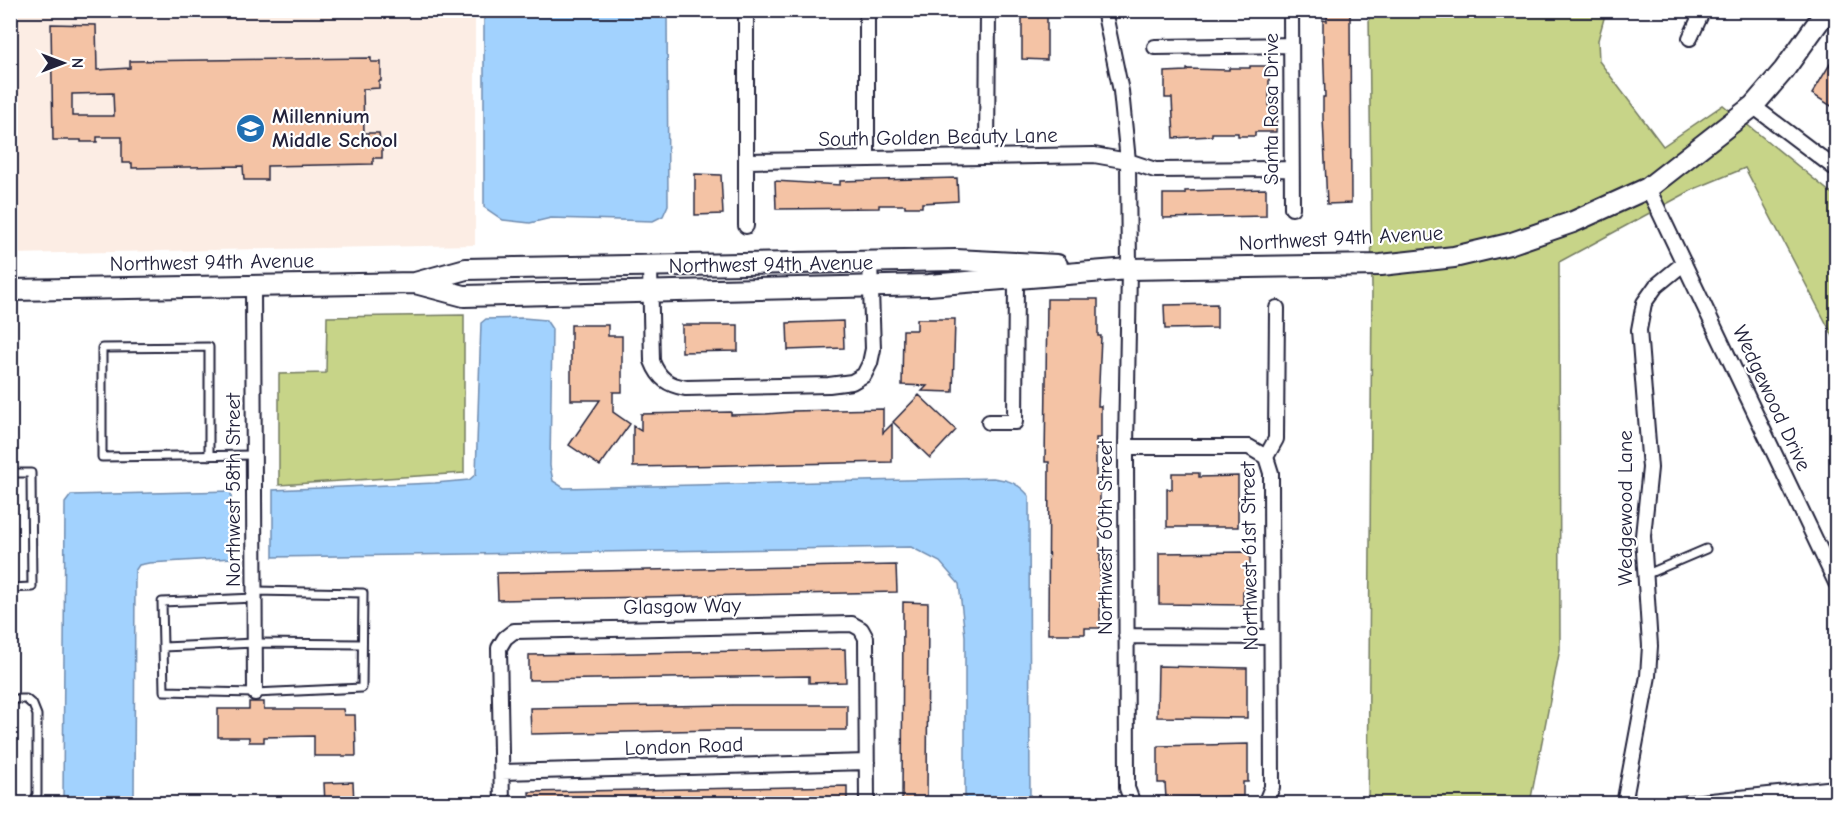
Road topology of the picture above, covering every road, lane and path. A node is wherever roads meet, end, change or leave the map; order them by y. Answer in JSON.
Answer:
{"nodes":[{"id":1,"x":746,"y":10,"type":"edge"},
{"id":2,"x":867,"y":10,"type":"edge"},
{"id":3,"x":988,"y":10,"type":"edge"},
{"id":4,"x":1104,"y":10,"type":"edge"},
{"id":5,"x":1292,"y":10,"type":"edge"},
{"id":6,"x":1703,"y":10,"type":"edge"},
{"id":7,"x":1827,"y":10,"type":"edge"},
{"id":8,"x":1690,"y":38,"type":"dead end"},
{"id":9,"x":1291,"y":45,"type":"junction"},
{"id":10,"x":1155,"y":48,"type":"dead end"},
{"id":11,"x":1753,"y":106,"type":"junction"},
{"id":12,"x":987,"y":156,"type":"junction"},
{"id":13,"x":867,"y":159,"type":"junction"},
{"id":14,"x":748,"y":161,"type":"junction"},
{"id":15,"x":1128,"y":161,"type":"junction"},
{"id":16,"x":1291,"y":169,"type":"junction"},
{"id":17,"x":1836,"y":169,"type":"edge"},
{"id":18,"x":1648,"y":188,"type":"junction"},
{"id":19,"x":10,"y":208,"type":"edge"},
{"id":20,"x":1292,"y":208,"type":"dead end"},
{"id":21,"x":10,"y":214,"type":"edge"},
{"id":22,"x":746,"y":226,"type":"dead end"},
{"id":23,"x":870,"y":261,"type":"junction"},
{"id":24,"x":1684,"y":263,"type":"junction"},
{"id":25,"x":650,"y":266,"type":"junction"},
{"id":26,"x":1129,"y":269,"type":"junction"},
{"id":27,"x":1016,"y":279,"type":"junction"},
{"id":28,"x":415,"y":283,"type":"junction"},
{"id":29,"x":253,"y":286,"type":"junction"},
{"id":30,"x":871,"y":286,"type":"junction"},
{"id":31,"x":10,"y":290,"type":"edge"},
{"id":32,"x":651,"y":291,"type":"junction"},
{"id":33,"x":1277,"y":308,"type":"dead end"},
{"id":34,"x":989,"y":422,"type":"dead end"},
{"id":35,"x":1126,"y":447,"type":"junction"},
{"id":36,"x":210,"y":456,"type":"junction"},
{"id":37,"x":254,"y":456,"type":"junction"},
{"id":38,"x":1266,"y":457,"type":"junction"},
{"id":39,"x":10,"y":473,"type":"edge"},
{"id":40,"x":1706,"y":549,"type":"dead end"},
{"id":41,"x":1645,"y":575,"type":"junction"},
{"id":42,"x":1836,"y":583,"type":"edge"},
{"id":43,"x":10,"y":588,"type":"edge"},
{"id":44,"x":255,"y":594,"type":"junction"},
{"id":45,"x":1126,"y":636,"type":"junction"},
{"id":46,"x":1271,"y":637,"type":"junction"},
{"id":47,"x":255,"y":643,"type":"junction"},
{"id":48,"x":362,"y":644,"type":"junction"},
{"id":49,"x":163,"y":647,"type":"junction"},
{"id":50,"x":255,"y":693,"type":"junction"},
{"id":51,"x":10,"y":699,"type":"edge"},
{"id":52,"x":867,"y":762,"type":"junction"},
{"id":53,"x":502,"y":772,"type":"junction"},
{"id":54,"x":1836,"y":788,"type":"edge"},
{"id":55,"x":33,"y":804,"type":"edge"},
{"id":56,"x":502,"y":804,"type":"edge"},
{"id":57,"x":867,"y":804,"type":"edge"},
{"id":58,"x":1133,"y":804,"type":"edge"},
{"id":59,"x":1265,"y":804,"type":"edge"},
{"id":60,"x":1624,"y":804,"type":"edge"},
{"id":61,"x":1682,"y":804,"type":"edge"}],
"edges":[{"from":1,"to":14,"type":"street"},
{"from":2,"to":13,"type":"street"},
{"from":3,"to":12,"type":"street"},
{"from":4,"to":15,"type":"street","name":"Northwest 60th Street"},
{"from":5,"to":9,"type":"street","name":"Santa Rosa Drive"},
{"from":6,"to":8,"type":"street"},
{"from":7,"to":11,"type":"street","name":"Northwest 94th Avenue"},
{"from":9,"to":10,"type":"street"},
{"from":9,"to":16,"type":"street","name":"Santa Rosa Drive"},
{"from":11,"to":17,"type":"street"},
{"from":11,"to":18,"type":"street","name":"Northwest 94th Avenue"},
{"from":12,"to":13,"type":"street","name":"South Golden Beauty Lane"},
{"from":12,"to":15,"type":"street","name":"South Golden Beauty Lane"},
{"from":13,"to":14,"type":"street","name":"South Golden Beauty Lane"},
{"from":14,"to":22,"type":"street"},
{"from":15,"to":16,"type":"street","name":"South Golden Beauty Lane"},
{"from":15,"to":26,"type":"street","name":"Northwest 60th Street"},
{"from":16,"to":20,"type":"street","name":"Santa Rosa Drive"},
{"from":18,"to":24,"type":"street","name":"Wedgewood Drive"},
{"from":18,"to":26,"type":"street","name":"Northwest 94th Avenue"},
{"from":19,"to":21,"type":"lane"},
{"from":23,"to":25,"type":"street","name":"Northwest 94th Avenue"},
{"from":23,"to":26,"type":"street","name":"Northwest 94th Avenue"},
{"from":23,"to":30,"type":"street"},
{"from":24,"to":41,"type":"street","name":"Wedgewood Lane"},
{"from":24,"to":42,"type":"street","name":"Wedgewood Drive"},
{"from":25,"to":28,"type":"street","name":"Northwest 94th Avenue"},
{"from":25,"to":32,"type":"street"},
{"from":26,"to":27,"type":"street","name":"Northwest 94th Avenue"},
{"from":26,"to":35,"type":"street","name":"Northwest 60th Street"},
{"from":27,"to":30,"type":"street","name":"Northwest 94th Avenue"},
{"from":27,"to":34,"type":"street"},
{"from":28,"to":29,"type":"street","name":"Northwest 94th Avenue"},
{"from":28,"to":32,"type":"street","name":"Northwest 94th Avenue"},
{"from":29,"to":31,"type":"street","name":"Northwest 94th Avenue"},
{"from":29,"to":37,"type":"street","name":"Northwest 58th Street"},
{"from":30,"to":32,"type":"street","name":"Northwest 94th Avenue"},
{"from":30,"to":32,"type":"street"},
{"from":33,"to":38,"type":"street","name":"Northwest 61st Street"},
{"from":35,"to":38,"type":"street"},
{"from":35,"to":45,"type":"street","name":"Northwest 60th Street"},
{"from":36,"to":36,"type":"lane"},
{"from":36,"to":37,"type":"lane"},
{"from":37,"to":44,"type":"street","name":"Northwest 58th Street"},
{"from":38,"to":46,"type":"street","name":"Northwest 61st Street"},
{"from":39,"to":43,"type":"lane"},
{"from":40,"to":41,"type":"lane"},
{"from":41,"to":60,"type":"street","name":"Wedgewood Lane"},
{"from":44,"to":47,"type":"street","name":"Northwest 58th Street"},
{"from":44,"to":48,"type":"lane"},
{"from":44,"to":49,"type":"lane"},
{"from":45,"to":46,"type":"street"},
{"from":45,"to":58,"type":"street","name":"Northwest 60th Street"},
{"from":46,"to":59,"type":"street","name":"Northwest 61st Street"},
{"from":47,"to":48,"type":"lane"},
{"from":47,"to":49,"type":"lane"},
{"from":47,"to":50,"type":"street","name":"Northwest 58th Street"},
{"from":48,"to":50,"type":"lane"},
{"from":49,"to":50,"type":"lane"},
{"from":51,"to":55,"type":"lane"},
{"from":52,"to":53,"type":"street","name":"London Road"},
{"from":52,"to":53,"type":"street","name":"Glasgow Way"},
{"from":52,"to":57,"type":"street"},
{"from":53,"to":56,"type":"street"},
{"from":54,"to":61,"type":"street"}]}
